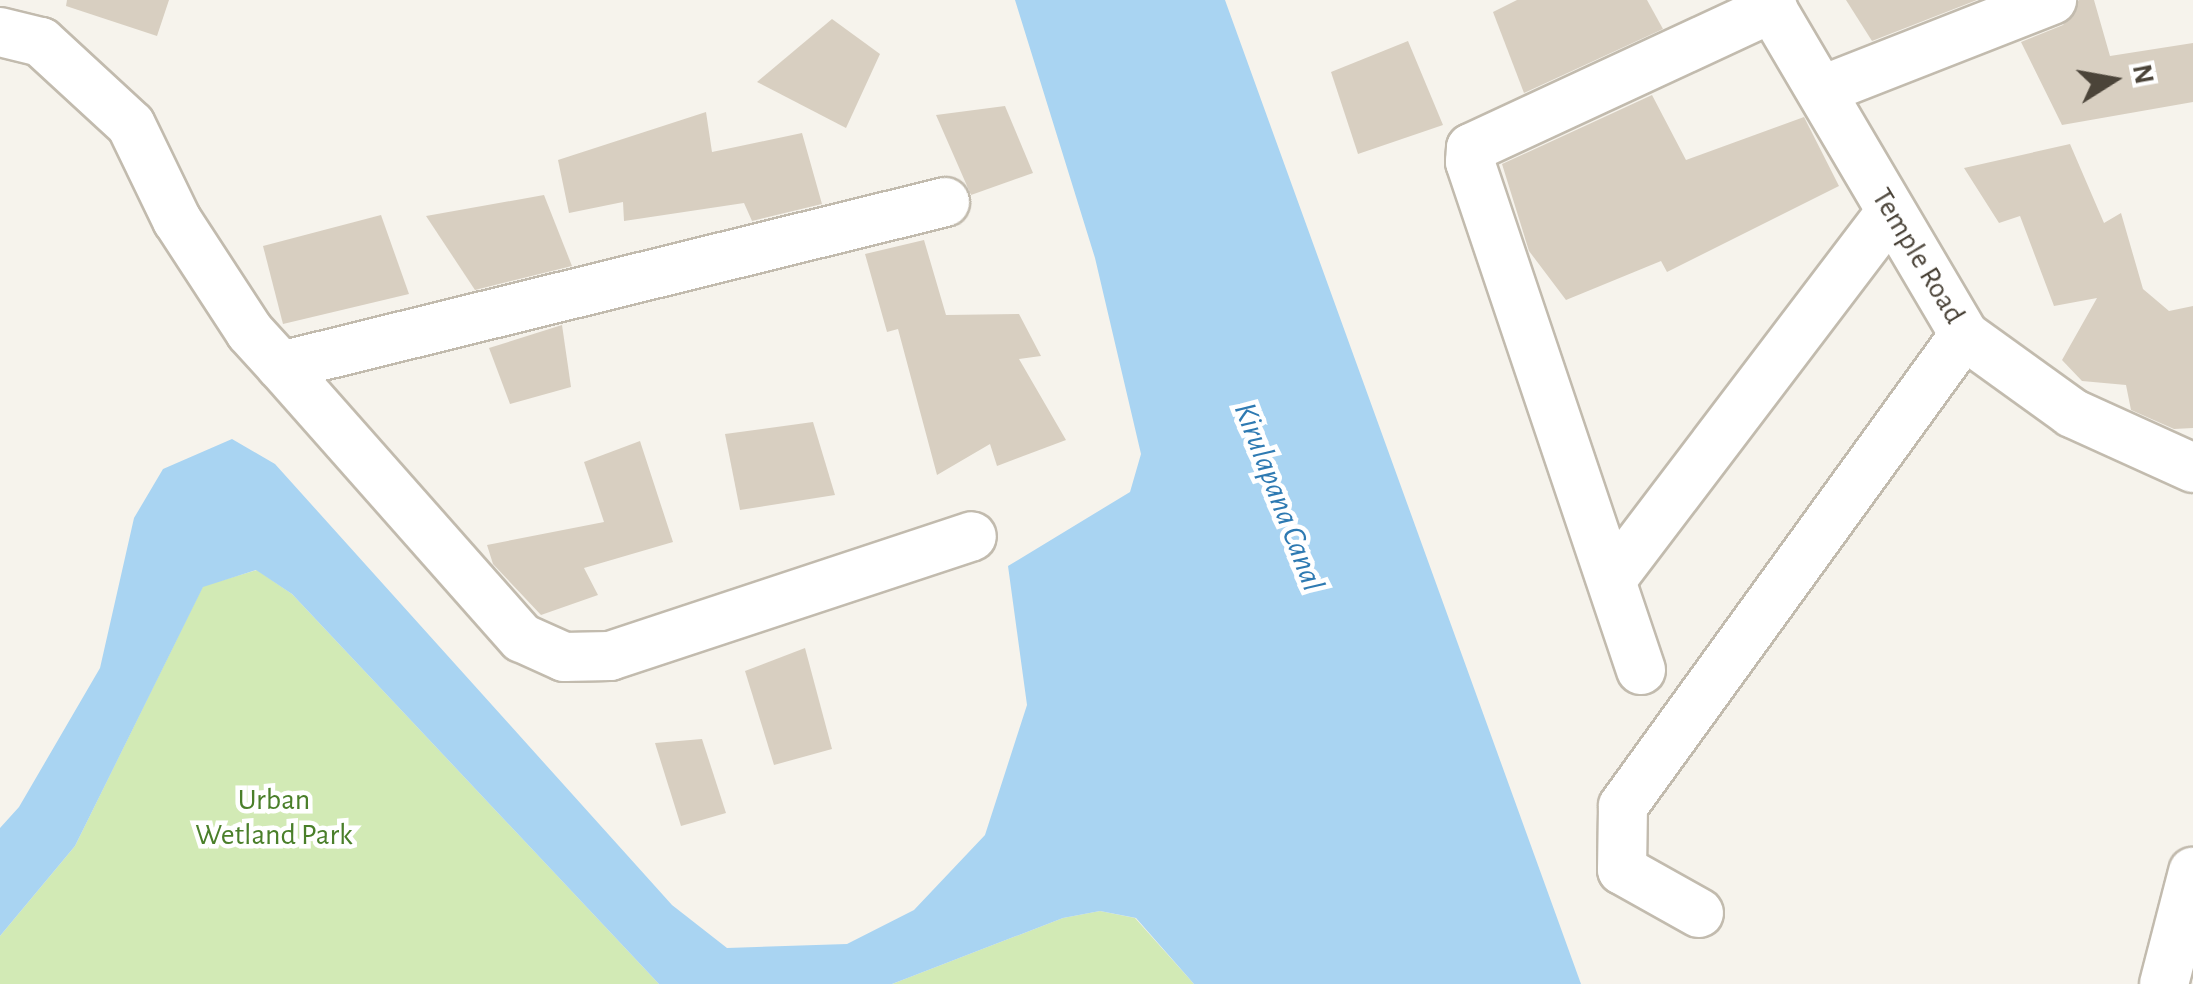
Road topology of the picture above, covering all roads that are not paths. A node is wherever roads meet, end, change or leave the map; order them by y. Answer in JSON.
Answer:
{"nodes":[{"id":1,"x":2052,"y":0,"type":"edge"},
{"id":2,"x":1770,"y":4,"type":"edge"},
{"id":3,"x":0,"y":32,"type":"edge"},
{"id":4,"x":1825,"y":89,"type":"junction"},
{"id":5,"x":946,"y":202,"type":"dead end"},
{"id":6,"x":1890,"y":214,"type":"junction"},
{"id":7,"x":1964,"y":335,"type":"junction"},
{"id":8,"x":281,"y":366,"type":"junction"},
{"id":9,"x":2193,"y":468,"type":"edge"},
{"id":10,"x":972,"y":536,"type":"dead end"},
{"id":11,"x":1612,"y":578,"type":"junction"},
{"id":12,"x":1641,"y":670,"type":"dead end"},
{"id":13,"x":2193,"y":872,"type":"edge"},
{"id":14,"x":1699,"y":913,"type":"dead end"},
{"id":15,"x":2164,"y":984,"type":"edge"}],
"edges":[{"from":1,"to":4,"type":"street"},
{"from":2,"to":4,"type":"street","name":"Temple Road"},
{"from":2,"to":11,"type":"street"},
{"from":3,"to":8,"type":"street"},
{"from":4,"to":6,"type":"street","name":"Temple Road"},
{"from":5,"to":8,"type":"street"},
{"from":6,"to":7,"type":"street","name":"Temple Road"},
{"from":6,"to":11,"type":"street"},
{"from":7,"to":9,"type":"street","name":"Temple Road"},
{"from":7,"to":14,"type":"street"},
{"from":8,"to":10,"type":"street"},
{"from":11,"to":12,"type":"street"},
{"from":13,"to":15,"type":"street"}]}
